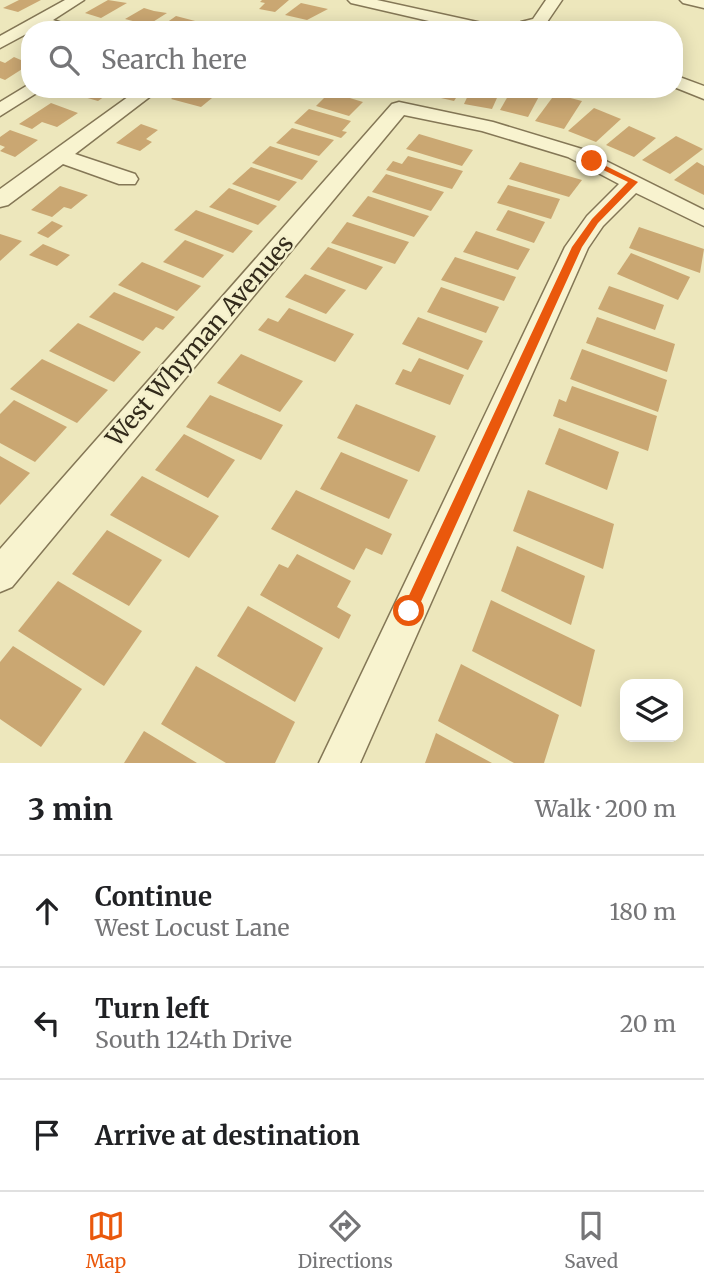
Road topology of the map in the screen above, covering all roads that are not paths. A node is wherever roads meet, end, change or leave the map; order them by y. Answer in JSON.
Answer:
{"nodes":[{"id":1,"x":76,"y":0,"type":"edge"},
{"id":2,"x":356,"y":0,"type":"edge"},
{"id":3,"x":535,"y":0,"type":"edge"},
{"id":4,"x":554,"y":0,"type":"edge"},
{"id":5,"x":688,"y":0,"type":"edge"},
{"id":6,"x":704,"y":3,"type":"edge"},
{"id":7,"x":40,"y":20,"type":"joint"},
{"id":8,"x":43,"y":21,"type":"edge"},
{"id":9,"x":450,"y":21,"type":"edge"},
{"id":10,"x":523,"y":21,"type":"edge"},
{"id":11,"x":539,"y":21,"type":"edge"},
{"id":12,"x":21,"y":31,"type":"edge"},
{"id":13,"x":0,"y":43,"type":"edge"},
{"id":14,"x":683,"y":84,"type":"edge"},
{"id":15,"x":704,"y":93,"type":"edge"},
{"id":16,"x":21,"y":97,"type":"edge"},
{"id":17,"x":138,"y":98,"type":"edge"},
{"id":18,"x":0,"y":110,"type":"edge"},
{"id":19,"x":60,"y":156,"type":"junction"},
{"id":20,"x":127,"y":179,"type":"dead end"},
{"id":21,"x":634,"y":182,"type":"junction"},
{"id":22,"x":0,"y":200,"type":"edge"},
{"id":23,"x":704,"y":219,"type":"edge"},
{"id":24,"x":0,"y":575,"type":"edge"},
{"id":25,"x":339,"y":763,"type":"edge"}],
"edges":[{"from":1,"to":7,"type":"street"},
{"from":2,"to":9,"type":"street"},
{"from":3,"to":10,"type":"street"},
{"from":4,"to":11,"type":"street"},
{"from":5,"to":6,"type":"street"},
{"from":7,"to":8,"type":"street"},
{"from":12,"to":13,"type":"street"},
{"from":14,"to":15,"type":"street"},
{"from":16,"to":18,"type":"street"},
{"from":17,"to":19,"type":"street"},
{"from":19,"to":20,"type":"street"},
{"from":19,"to":22,"type":"street"},
{"from":21,"to":23,"type":"street"},
{"from":21,"to":24,"type":"street","name":"West Whyman Avenues"},
{"from":21,"to":25,"type":"street"}]}
